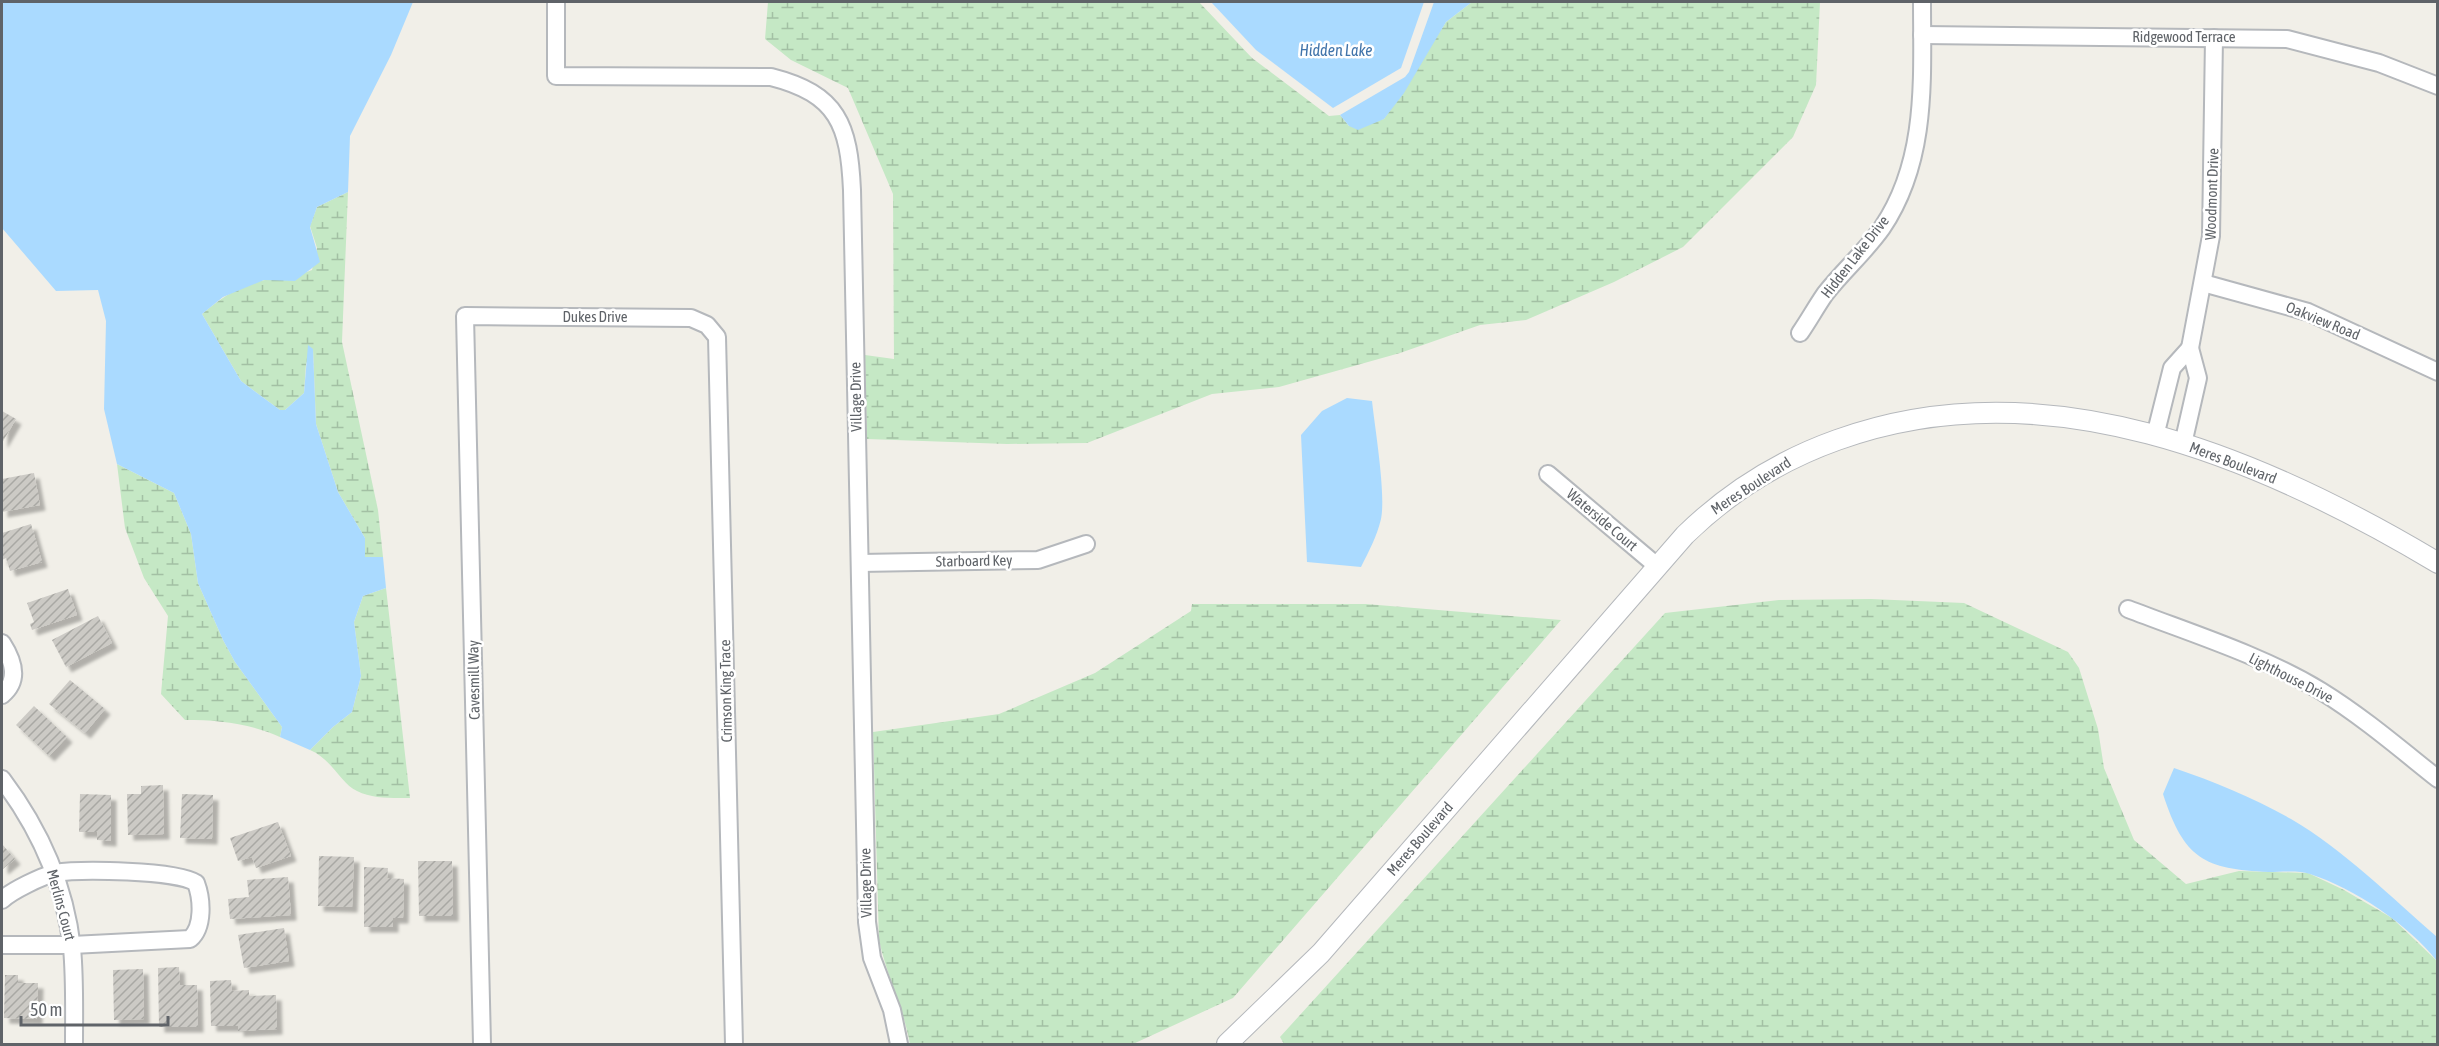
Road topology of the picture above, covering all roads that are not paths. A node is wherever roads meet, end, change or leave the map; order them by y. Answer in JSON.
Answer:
{"nodes":[{"id":1,"x":556,"y":2,"type":"edge"},
{"id":2,"x":1922,"y":2,"type":"edge"},
{"id":3,"x":1922,"y":35,"type":"junction"},
{"id":4,"x":2214,"y":38,"type":"junction"},
{"id":5,"x":2438,"y":86,"type":"edge"},
{"id":6,"x":2203,"y":283,"type":"junction"},
{"id":7,"x":465,"y":316,"type":"joint"},
{"id":8,"x":1800,"y":333,"type":"dead end"},
{"id":9,"x":717,"y":337,"type":"joint"},
{"id":10,"x":2190,"y":348,"type":"junction"},
{"id":11,"x":2438,"y":372,"type":"edge"},
{"id":12,"x":2155,"y":436,"type":"junction"},
{"id":13,"x":2183,"y":444,"type":"junction"},
{"id":14,"x":1548,"y":474,"type":"dead end"},
{"id":15,"x":1086,"y":544,"type":"dead end"},
{"id":16,"x":860,"y":563,"type":"junction"},
{"id":17,"x":2438,"y":563,"type":"edge"},
{"id":18,"x":1657,"y":566,"type":"junction"},
{"id":19,"x":2128,"y":609,"type":"dead end"},
{"id":20,"x":2,"y":643,"type":"edge"},
{"id":21,"x":2,"y":695,"type":"edge"},
{"id":22,"x":2438,"y":778,"type":"edge"},
{"id":23,"x":2,"y":779,"type":"edge"},
{"id":24,"x":54,"y":873,"type":"junction"},
{"id":25,"x":2,"y":900,"type":"edge"},
{"id":26,"x":2,"y":945,"type":"edge"},
{"id":27,"x":72,"y":945,"type":"junction"},
{"id":28,"x":74,"y":1044,"type":"edge"},
{"id":29,"x":482,"y":1044,"type":"edge"},
{"id":30,"x":734,"y":1044,"type":"edge"},
{"id":31,"x":899,"y":1044,"type":"edge"},
{"id":32,"x":1229,"y":1044,"type":"edge"}],
"edges":[{"from":1,"to":16,"type":"street","name":"Village Drive"},
{"from":2,"to":3,"type":"street","name":"Hidden Lake Drive"},
{"from":3,"to":4,"type":"street","name":"Ridgewood Terrace"},
{"from":3,"to":8,"type":"street","name":"Hidden Lake Drive"},
{"from":4,"to":5,"type":"street","name":"Ridgewood Terrace"},
{"from":4,"to":6,"type":"street","name":"Woodmont Drive"},
{"from":6,"to":10,"type":"street","name":"Woodmont Drive"},
{"from":6,"to":11,"type":"street","name":"Oakview Road"},
{"from":7,"to":9,"type":"street","name":"Dukes Drive"},
{"from":7,"to":29,"type":"street","name":"Cavesmill Way"},
{"from":9,"to":30,"type":"street","name":"Crimson King Trace"},
{"from":10,"to":12,"type":"street","name":"Woodmont Drive"},
{"from":10,"to":13,"type":"street","name":"Woodmont Drive"},
{"from":12,"to":13,"type":"street","name":"Meres Boulevard"},
{"from":12,"to":18,"type":"street","name":"Meres Boulevard"},
{"from":13,"to":17,"type":"street","name":"Meres Boulevard"},
{"from":14,"to":18,"type":"street","name":"Waterside Court"},
{"from":15,"to":16,"type":"street","name":"Starboard Key"},
{"from":16,"to":31,"type":"street","name":"Village Drive"},
{"from":18,"to":32,"type":"street","name":"Meres Boulevard"},
{"from":19,"to":22,"type":"street","name":"Lighthouse Drive"},
{"from":20,"to":21,"type":"street"},
{"from":23,"to":24,"type":"street","name":"Merlins Court"},
{"from":24,"to":25,"type":"street"},
{"from":24,"to":27,"type":"street","name":"Merlins Court"},
{"from":24,"to":27,"type":"street"},
{"from":26,"to":27,"type":"street"},
{"from":27,"to":28,"type":"street","name":"Merlins Court"}]}
